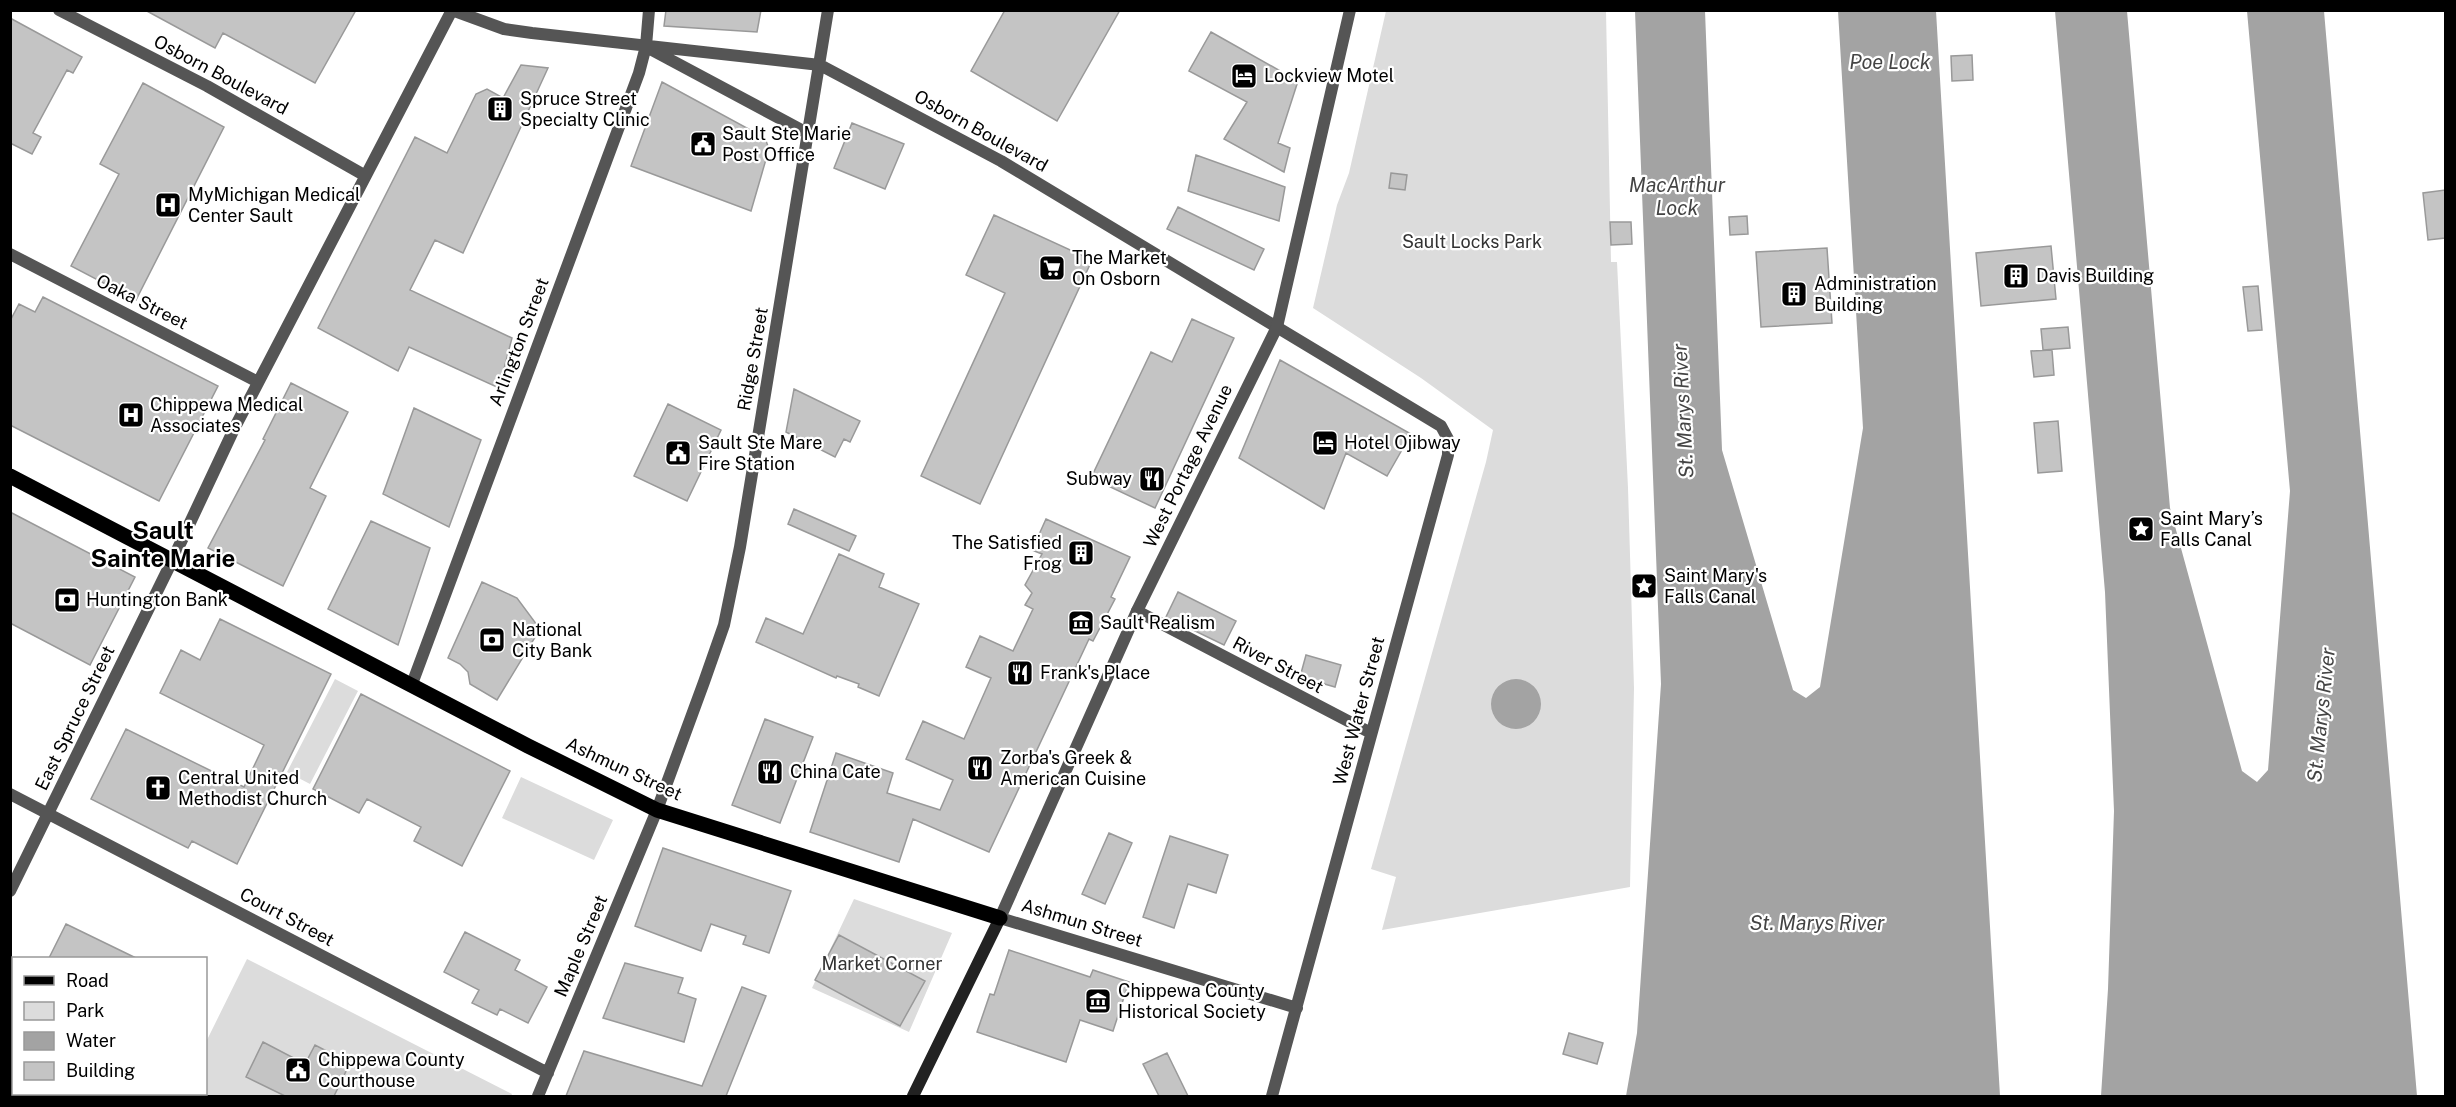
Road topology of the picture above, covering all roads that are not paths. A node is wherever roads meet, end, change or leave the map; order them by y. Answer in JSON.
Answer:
{"nodes":[{"id":1,"x":59,"y":10,"type":"edge"},
{"id":2,"x":452,"y":10,"type":"edge"},
{"id":3,"x":650,"y":10,"type":"edge"},
{"id":4,"x":828,"y":10,"type":"edge"},
{"id":5,"x":1350,"y":10,"type":"edge"},
{"id":6,"x":646,"y":46,"type":"junction"},
{"id":7,"x":820,"y":65,"type":"junction"},
{"id":8,"x":809,"y":134,"type":"junction"},
{"id":9,"x":364,"y":176,"type":"junction"},
{"id":10,"x":10,"y":254,"type":"edge"},
{"id":11,"x":1277,"y":327,"type":"junction"},
{"id":12,"x":258,"y":382,"type":"junction"},
{"id":13,"x":1442,"y":426,"type":"joint"},
{"id":14,"x":10,"y":476,"type":"edge"},
{"id":15,"x":172,"y":561,"type":"junction"},
{"id":16,"x":1137,"y":611,"type":"junction"},
{"id":17,"x":412,"y":684,"type":"junction"},
{"id":18,"x":1371,"y":733,"type":"junction"},
{"id":19,"x":10,"y":794,"type":"edge"},
{"id":20,"x":657,"y":810,"type":"junction"},
{"id":21,"x":48,"y":814,"type":"junction"},
{"id":22,"x":10,"y":891,"type":"edge"},
{"id":23,"x":1000,"y":918,"type":"junction"},
{"id":24,"x":1298,"y":1008,"type":"junction"},
{"id":25,"x":548,"y":1073,"type":"junction"},
{"id":26,"x":538,"y":1096,"type":"edge"},
{"id":27,"x":913,"y":1096,"type":"edge"},
{"id":28,"x":1272,"y":1096,"type":"edge"}],
"edges":[{"from":1,"to":9,"type":"street","name":"Osborn Boulevard"},
{"from":2,"to":6,"type":"street","name":"Osborn Boulevard"},
{"from":2,"to":9,"type":"street","name":"East Spruce Street"},
{"from":3,"to":6,"type":"street","name":"Arlington Street"},
{"from":4,"to":7,"type":"street","name":"Ridge Street"},
{"from":5,"to":11,"type":"street","name":"West Portage Avenue"},
{"from":6,"to":7,"type":"street","name":"Osborn Boulevard"},
{"from":6,"to":8,"type":"street"},
{"from":6,"to":17,"type":"street","name":"Arlington Street"},
{"from":7,"to":8,"type":"street","name":"Ridge Street"},
{"from":7,"to":11,"type":"street","name":"Osborn Boulevard"},
{"from":8,"to":20,"type":"street","name":"Ridge Street"},
{"from":9,"to":12,"type":"street","name":"East Spruce Street"},
{"from":10,"to":12,"type":"street","name":"Oaka Street"},
{"from":11,"to":13,"type":"street","name":"Osborn Boulevard"},
{"from":11,"to":16,"type":"street","name":"West Portage Avenue"},
{"from":12,"to":15,"type":"street","name":"East Spruce Street"},
{"from":13,"to":18,"type":"street","name":"West Water Street"},
{"from":14,"to":15,"type":"main road","name":"Ashmun Street"},
{"from":15,"to":17,"type":"main road","name":"Ashmun Street"},
{"from":15,"to":21,"type":"street","name":"East Spruce Street"},
{"from":16,"to":18,"type":"street","name":"River Street"},
{"from":16,"to":23,"type":"street","name":"West Portage Avenue"},
{"from":17,"to":20,"type":"main road","name":"Ashmun Street"},
{"from":18,"to":24,"type":"street","name":"West Water Street"},
{"from":19,"to":21,"type":"street","name":"Court Street"},
{"from":20,"to":23,"type":"main road","name":"Ashmun Street"},
{"from":20,"to":25,"type":"street","name":"Maple Street"},
{"from":21,"to":22,"type":"street","name":"East Spruce Street"},
{"from":21,"to":25,"type":"street","name":"Court Street"},
{"from":23,"to":24,"type":"street","name":"Ashmun Street"},
{"from":23,"to":27,"type":"main road"},
{"from":24,"to":28,"type":"street","name":"West Water Street"},
{"from":25,"to":26,"type":"street","name":"Maple Street"}]}
